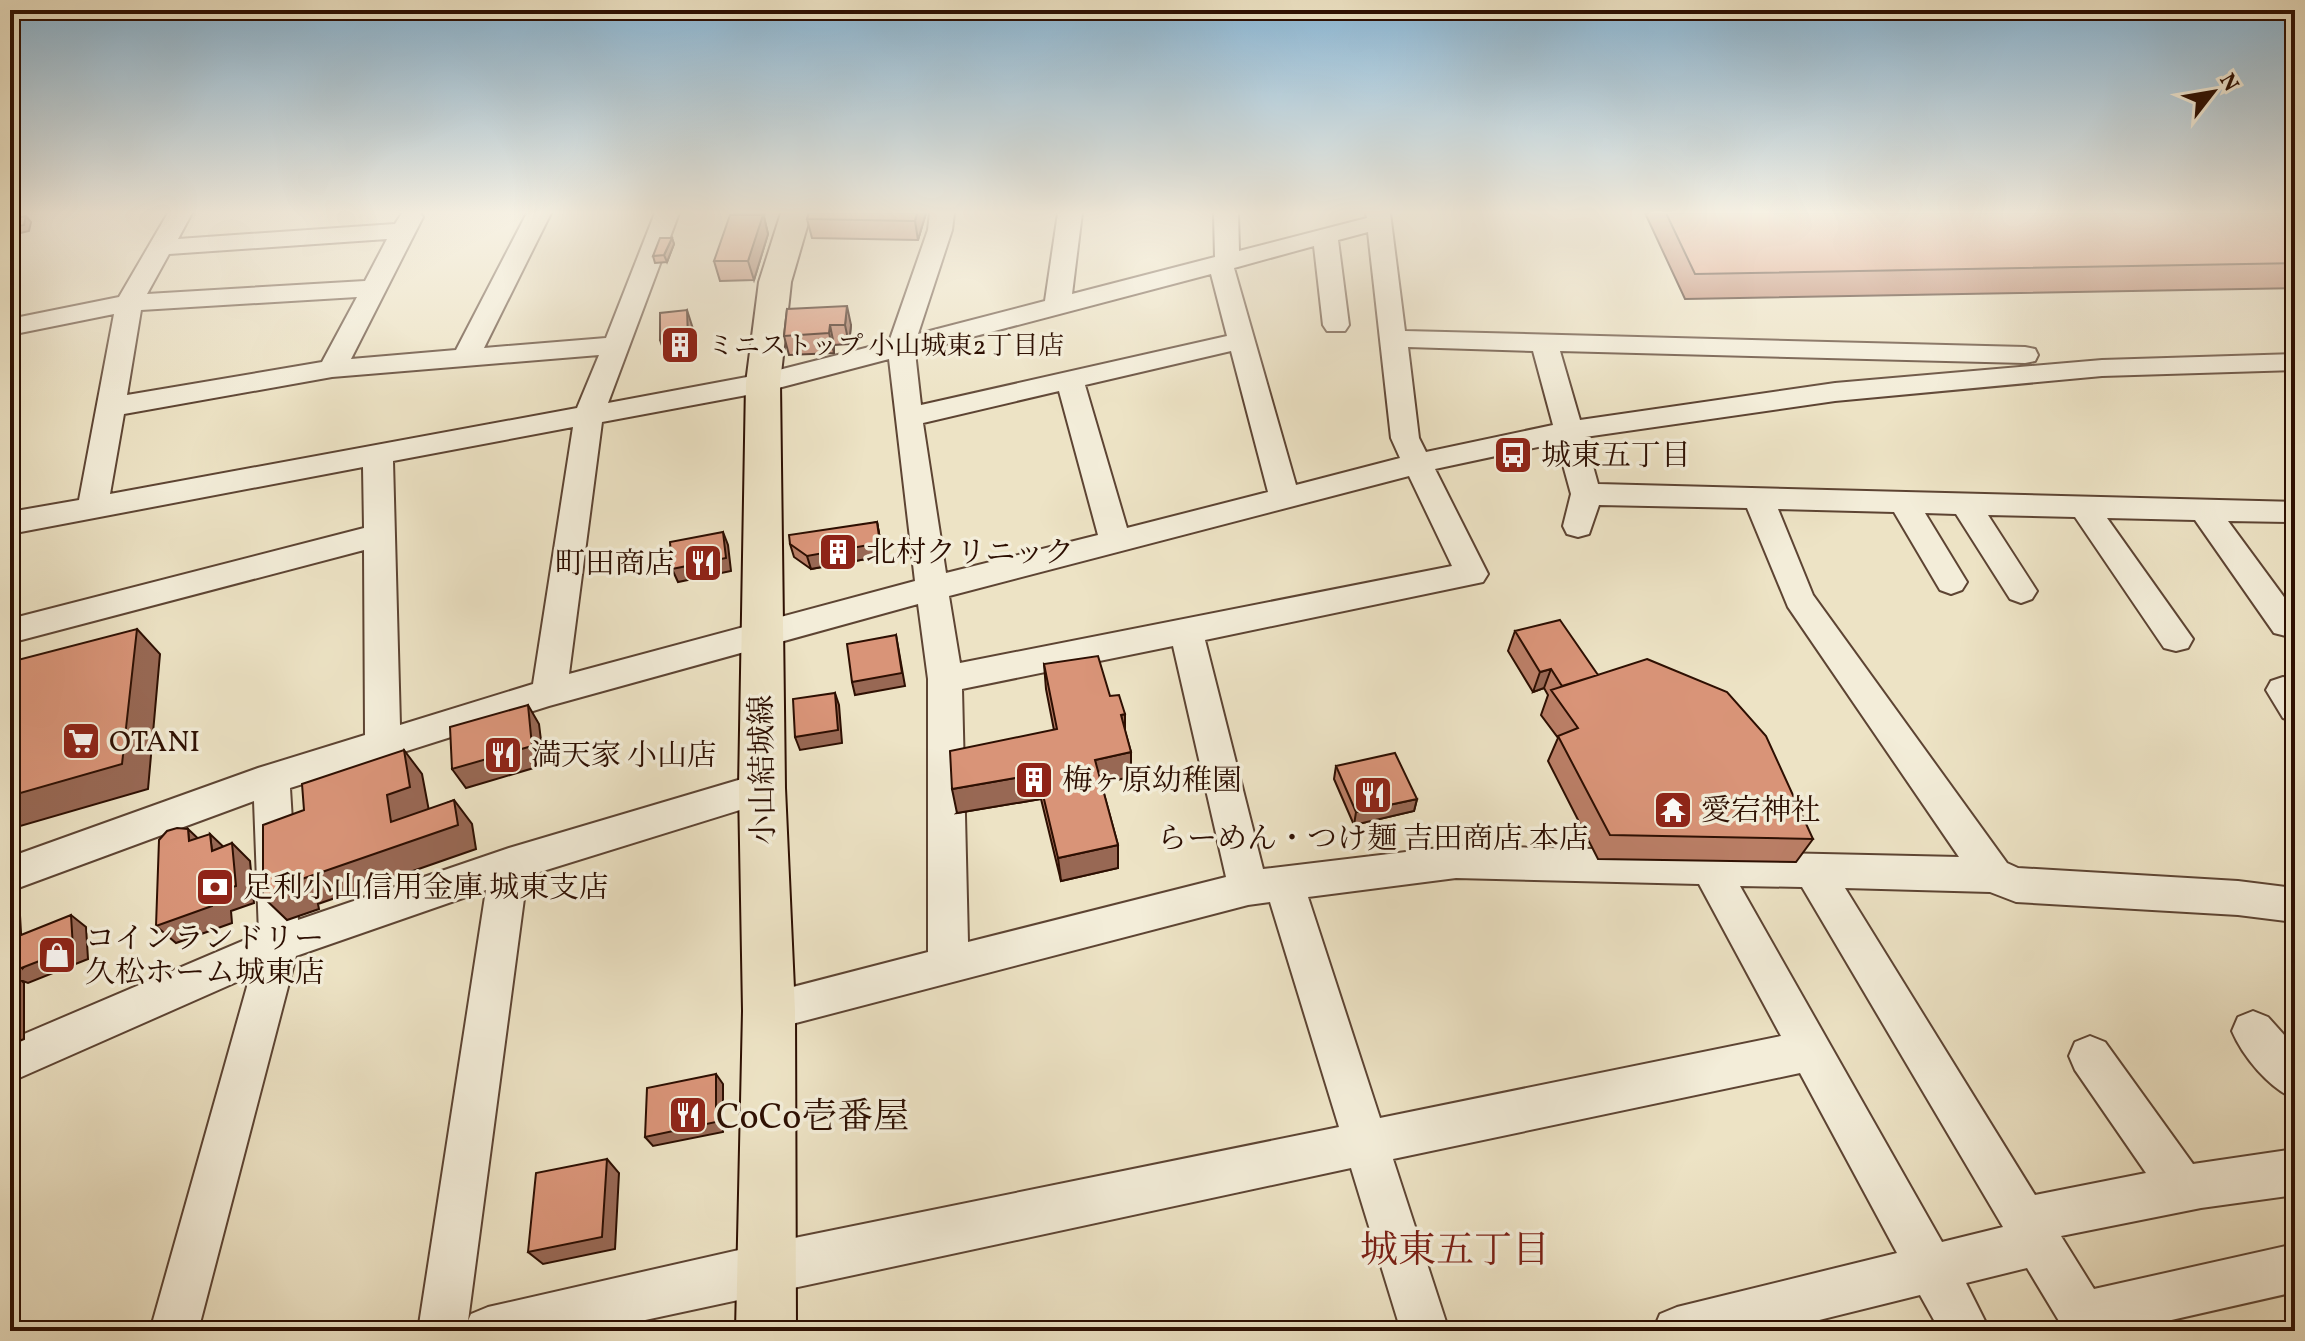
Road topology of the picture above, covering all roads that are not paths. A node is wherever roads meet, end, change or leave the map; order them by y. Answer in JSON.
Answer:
{"nodes":[{"id":1,"x":145,"y":276,"type":"edge"},
{"id":2,"x":380,"y":276,"type":"edge"},
{"id":3,"x":507,"y":276,"type":"edge"},
{"id":4,"x":643,"y":276,"type":"edge"},
{"id":5,"x":777,"y":276,"type":"edge"},
{"id":6,"x":925,"y":276,"type":"edge"},
{"id":7,"x":1061,"y":276,"type":"edge"},
{"id":8,"x":1176,"y":276,"type":"edge"},
{"id":9,"x":1227,"y":276,"type":"edge"},
{"id":10,"x":1330,"y":276,"type":"edge"},
{"id":11,"x":1386,"y":276,"type":"edge"},
{"id":12,"x":374,"y":288,"type":"junction"},
{"id":13,"x":129,"y":303,"type":"junction"},
{"id":14,"x":1057,"y":307,"type":"junction"},
{"id":15,"x":1336,"y":325,"type":"dead end"},
{"id":16,"x":10,"y":327,"type":"edge"},
{"id":17,"x":1394,"y":339,"type":"junction"},
{"id":18,"x":1243,"y":340,"type":"junction"},
{"id":19,"x":1545,"y":344,"type":"junction"},
{"id":20,"x":616,"y":345,"type":"junction"},
{"id":21,"x":901,"y":346,"type":"junction"},
{"id":22,"x":467,"y":356,"type":"junction"},
{"id":23,"x":2295,"y":362,"type":"edge"},
{"id":24,"x":2102,"y":368,"type":"junction"},
{"id":25,"x":332,"y":369,"type":"junction"},
{"id":26,"x":1070,"y":379,"type":"junction"},
{"id":27,"x":763,"y":383,"type":"junction"},
{"id":28,"x":111,"y":407,"type":"junction"},
{"id":29,"x":589,"y":415,"type":"junction"},
{"id":30,"x":908,"y":417,"type":"junction"},
{"id":31,"x":1568,"y":431,"type":"junction"},
{"id":32,"x":378,"y":454,"type":"junction"},
{"id":33,"x":1416,"y":464,"type":"junction"},
{"id":34,"x":1586,"y":494,"type":"junction"},
{"id":35,"x":1284,"y":496,"type":"junction"},
{"id":36,"x":1758,"y":498,"type":"junction"},
{"id":37,"x":1903,"y":502,"type":"junction"},
{"id":38,"x":1965,"y":503,"type":"junction"},
{"id":39,"x":2083,"y":506,"type":"junction"},
{"id":40,"x":93,"y":507,"type":"junction"},
{"id":41,"x":2203,"y":509,"type":"junction"},
{"id":42,"x":2295,"y":512,"type":"edge"},
{"id":43,"x":10,"y":523,"type":"edge"},
{"id":44,"x":1578,"y":526,"type":"dead end"},
{"id":45,"x":380,"y":535,"type":"junction"},
{"id":46,"x":1115,"y":541,"type":"junction"},
{"id":47,"x":1951,"y":582,"type":"dead end"},
{"id":48,"x":931,"y":589,"type":"junction"},
{"id":49,"x":2021,"y":591,"type":"dead end"},
{"id":50,"x":2286,"y":624,"type":"dead end"},
{"id":51,"x":10,"y":631,"type":"edge"},
{"id":52,"x":1186,"y":631,"type":"junction"},
{"id":53,"x":760,"y":633,"type":"junction"},
{"id":54,"x":2176,"y":639,"type":"dead end"},
{"id":55,"x":945,"y":679,"type":"junction"},
{"id":56,"x":549,"y":693,"type":"junction"},
{"id":57,"x":383,"y":742,"type":"junction"},
{"id":58,"x":271,"y":779,"type":"junction"},
{"id":59,"x":762,"y":788,"type":"junction"},
{"id":60,"x":509,"y":865,"type":"junction"},
{"id":61,"x":1709,"y":866,"type":"junction"},
{"id":62,"x":1812,"y":869,"type":"junction"},
{"id":63,"x":10,"y":874,"type":"edge"},
{"id":64,"x":1993,"y":875,"type":"junction"},
{"id":65,"x":1266,"y":886,"type":"junction"},
{"id":66,"x":2295,"y":905,"type":"edge"},
{"id":67,"x":279,"y":944,"type":"junction"},
{"id":68,"x":948,"y":963,"type":"junction"},
{"id":69,"x":769,"y":1011,"type":"junction"},
{"id":70,"x":2253,"y":1031,"type":"dead end"},
{"id":71,"x":1811,"y":1050,"type":"junction"},
{"id":72,"x":2090,"y":1056,"type":"dead end"},
{"id":73,"x":10,"y":1061,"type":"edge"},
{"id":74,"x":2295,"y":1078,"type":"edge"},
{"id":75,"x":1365,"y":1142,"type":"junction"},
{"id":76,"x":2295,"y":1172,"type":"edge"},
{"id":77,"x":2183,"y":1188,"type":"junction"},
{"id":78,"x":2031,"y":1231,"type":"junction"},
{"id":79,"x":765,"y":1268,"type":"junction"},
{"id":80,"x":2295,"y":1268,"type":"edge"},
{"id":81,"x":1932,"y":1270,"type":"junction"},
{"id":82,"x":2088,"y":1324,"type":"edge"},
{"id":83,"x":174,"y":1331,"type":"edge"},
{"id":84,"x":442,"y":1331,"type":"edge"},
{"id":85,"x":488,"y":1331,"type":"edge"},
{"id":86,"x":766,"y":1331,"type":"edge"},
{"id":87,"x":1425,"y":1331,"type":"edge"},
{"id":88,"x":1677,"y":1331,"type":"edge"},
{"id":89,"x":1966,"y":1331,"type":"edge"}],
"edges":[{"from":1,"to":13,"type":"street"},
{"from":2,"to":12,"type":"street"},
{"from":3,"to":22,"type":"street"},
{"from":4,"to":20,"type":"street"},
{"from":5,"to":27,"type":"main road","name":"小山結城線"},
{"from":6,"to":21,"type":"street"},
{"from":7,"to":14,"type":"street"},
{"from":8,"to":14,"type":"street"},
{"from":9,"to":18,"type":"street"},
{"from":10,"to":15,"type":"street"},
{"from":11,"to":17,"type":"street"},
{"from":12,"to":13,"type":"street"},
{"from":12,"to":25,"type":"street"},
{"from":13,"to":16,"type":"street"},
{"from":13,"to":28,"type":"street"},
{"from":14,"to":21,"type":"street"},
{"from":17,"to":19,"type":"street"},
{"from":17,"to":33,"type":"street"},
{"from":18,"to":26,"type":"street"},
{"from":18,"to":35,"type":"street"},
{"from":19,"to":24,"type":"street"},
{"from":19,"to":31,"type":"street"},
{"from":20,"to":22,"type":"street"},
{"from":20,"to":29,"type":"street"},
{"from":21,"to":27,"type":"street"},
{"from":21,"to":30,"type":"street"},
{"from":22,"to":25,"type":"street"},
{"from":23,"to":24,"type":"street"},
{"from":24,"to":31,"type":"street"},
{"from":25,"to":28,"type":"street"},
{"from":26,"to":30,"type":"street"},
{"from":26,"to":46,"type":"street"},
{"from":27,"to":29,"type":"street"},
{"from":27,"to":53,"type":"main road","name":"小山結城線"},
{"from":28,"to":40,"type":"street"},
{"from":29,"to":32,"type":"street"},
{"from":29,"to":56,"type":"street"},
{"from":30,"to":48,"type":"street"},
{"from":31,"to":33,"type":"street"},
{"from":31,"to":34,"type":"street"},
{"from":32,"to":40,"type":"street"},
{"from":32,"to":45,"type":"street"},
{"from":33,"to":35,"type":"street"},
{"from":33,"to":52,"type":"street"},
{"from":34,"to":36,"type":"street"},
{"from":34,"to":44,"type":"street"},
{"from":35,"to":46,"type":"street"},
{"from":36,"to":37,"type":"street"},
{"from":36,"to":64,"type":"street"},
{"from":37,"to":38,"type":"street"},
{"from":37,"to":47,"type":"street"},
{"from":38,"to":39,"type":"street"},
{"from":38,"to":49,"type":"street"},
{"from":39,"to":41,"type":"street"},
{"from":39,"to":54,"type":"street"},
{"from":40,"to":43,"type":"street"},
{"from":41,"to":42,"type":"street"},
{"from":41,"to":50,"type":"street"},
{"from":45,"to":51,"type":"street"},
{"from":45,"to":57,"type":"street"},
{"from":46,"to":48,"type":"street"},
{"from":48,"to":53,"type":"street"},
{"from":48,"to":55,"type":"street"},
{"from":52,"to":55,"type":"street"},
{"from":52,"to":65,"type":"street"},
{"from":53,"to":56,"type":"street"},
{"from":53,"to":59,"type":"main road","name":"小山結城線"},
{"from":55,"to":68,"type":"street"},
{"from":56,"to":57,"type":"street"},
{"from":57,"to":58,"type":"street"},
{"from":58,"to":63,"type":"street"},
{"from":58,"to":67,"type":"street"},
{"from":59,"to":60,"type":"street"},
{"from":59,"to":69,"type":"main road","name":"小山結城線"},
{"from":60,"to":67,"type":"street"},
{"from":60,"to":84,"type":"street"},
{"from":61,"to":62,"type":"street"},
{"from":61,"to":65,"type":"street"},
{"from":61,"to":71,"type":"street"},
{"from":62,"to":64,"type":"street"},
{"from":62,"to":78,"type":"street"},
{"from":64,"to":66,"type":"street"},
{"from":65,"to":68,"type":"street"},
{"from":65,"to":75,"type":"street"},
{"from":67,"to":73,"type":"street"},
{"from":67,"to":83,"type":"street"},
{"from":68,"to":69,"type":"street"},
{"from":69,"to":79,"type":"main road","name":"小山結城線"},
{"from":70,"to":74,"type":"street"},
{"from":71,"to":75,"type":"street"},
{"from":71,"to":81,"type":"street"},
{"from":72,"to":77,"type":"street"},
{"from":75,"to":79,"type":"street"},
{"from":75,"to":87,"type":"street"},
{"from":76,"to":77,"type":"street"},
{"from":77,"to":78,"type":"street"},
{"from":78,"to":81,"type":"street"},
{"from":78,"to":82,"type":"street"},
{"from":79,"to":85,"type":"street"},
{"from":79,"to":86,"type":"main road","name":"小山結城線"},
{"from":80,"to":82,"type":"street"},
{"from":81,"to":88,"type":"street"},
{"from":81,"to":89,"type":"street"}]}
